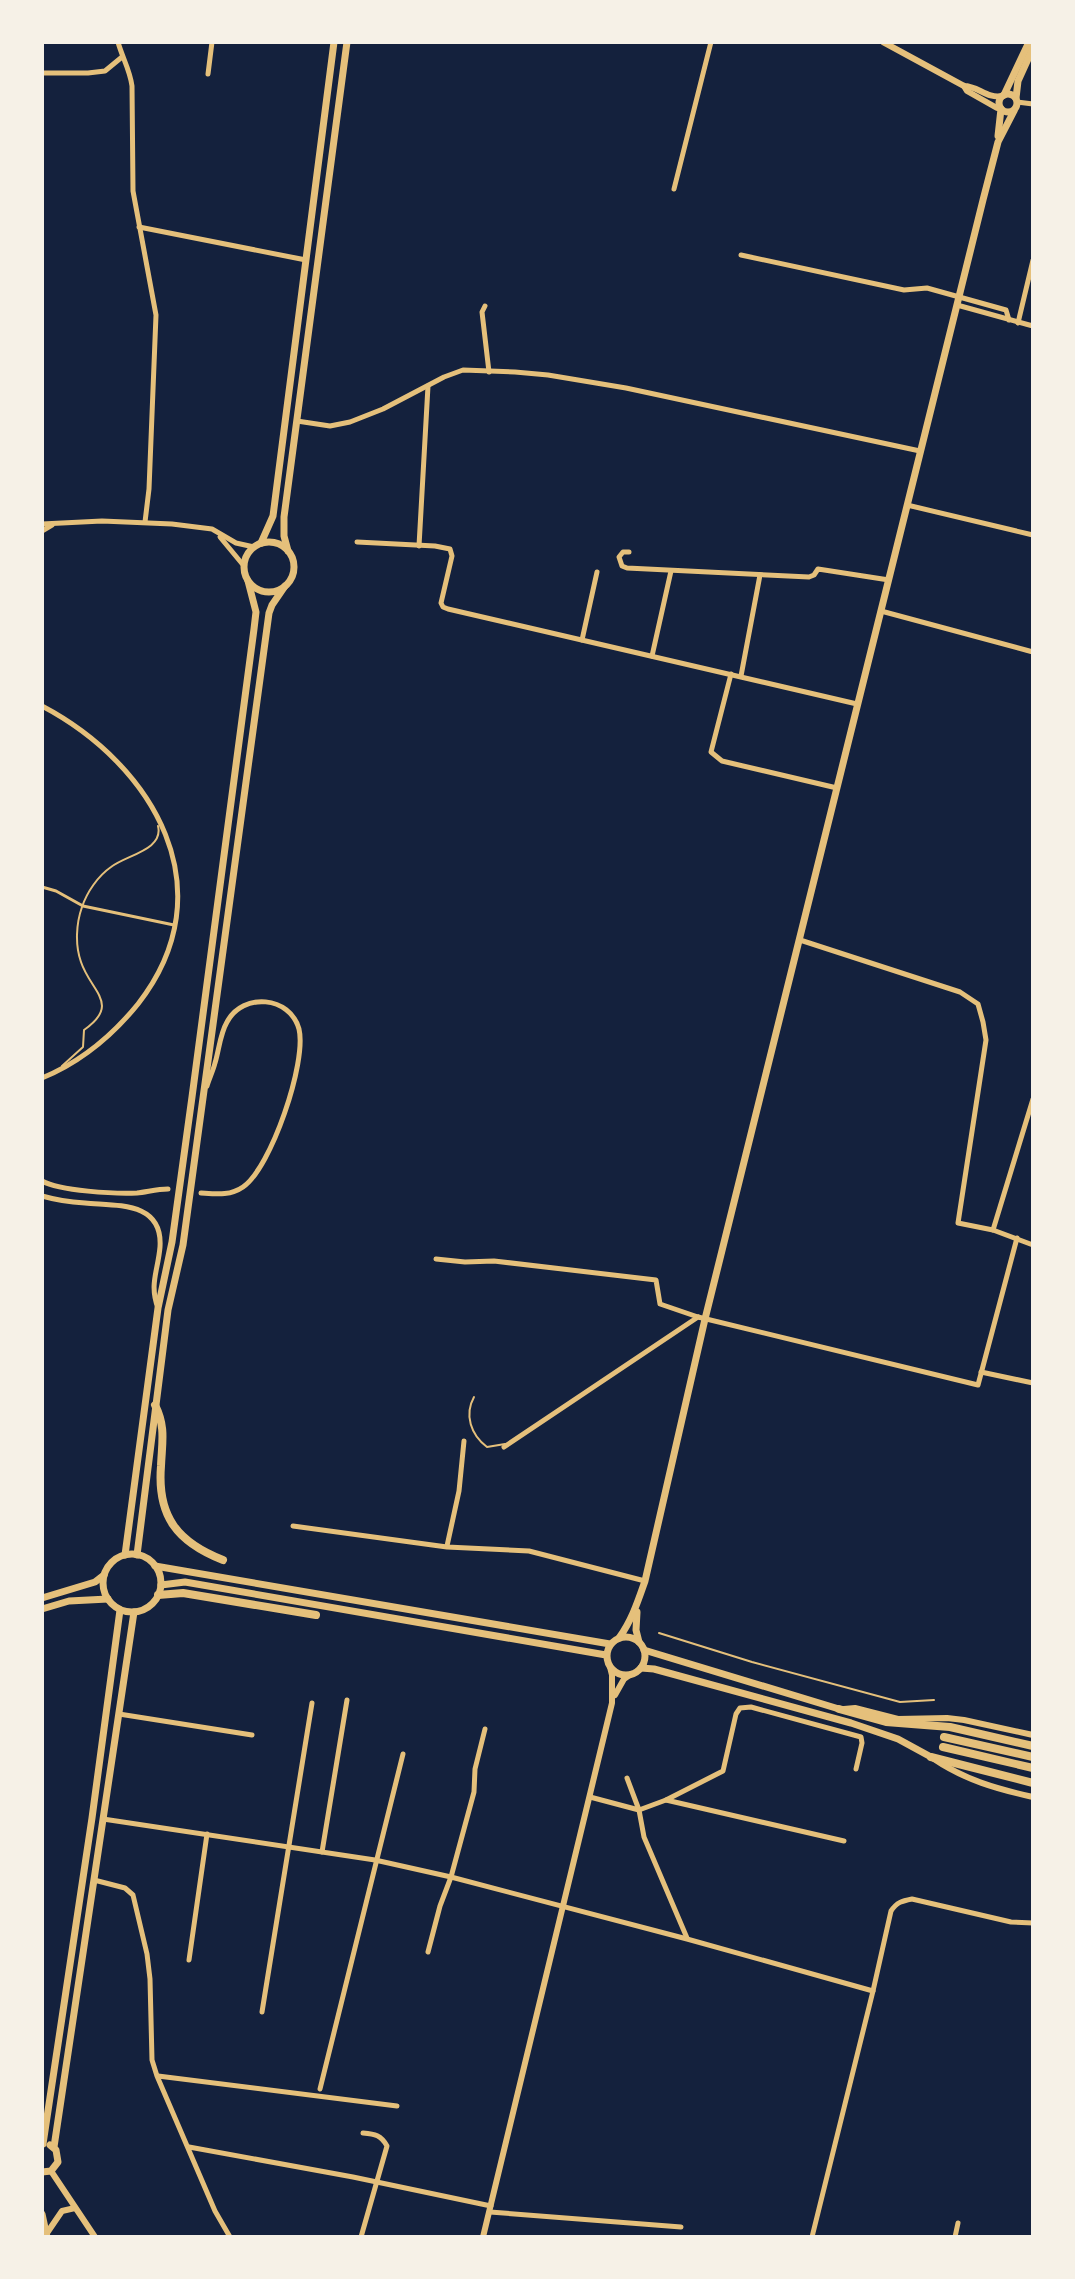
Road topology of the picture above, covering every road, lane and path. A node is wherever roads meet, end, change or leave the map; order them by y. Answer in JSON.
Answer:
{"nodes":[{"id":1,"x":118,"y":42,"type":"edge"},
{"id":2,"x":212,"y":42,"type":"edge"},
{"id":3,"x":334,"y":42,"type":"edge"},
{"id":4,"x":347,"y":42,"type":"edge"},
{"id":5,"x":711,"y":42,"type":"edge"},
{"id":6,"x":883,"y":42,"type":"edge"},
{"id":7,"x":1029,"y":42,"type":"edge"},
{"id":8,"x":1033,"y":48,"type":"edge"},
{"id":9,"x":122,"y":57,"type":"junction"},
{"id":10,"x":42,"y":73,"type":"edge"},
{"id":11,"x":208,"y":74,"type":"dead end"},
{"id":12,"x":964,"y":86,"type":"junction"},
{"id":13,"x":1003,"y":96,"type":"junction"},
{"id":14,"x":1017,"y":100,"type":"junction"},
{"id":15,"x":1033,"y":104,"type":"edge"},
{"id":16,"x":1000,"y":108,"type":"junction"},
{"id":17,"x":1014,"y":111,"type":"junction"},
{"id":18,"x":998,"y":142,"type":"junction"},
{"id":19,"x":674,"y":189,"type":"dead end"},
{"id":20,"x":139,"y":227,"type":"junction"},
{"id":21,"x":741,"y":255,"type":"dead end"},
{"id":22,"x":306,"y":260,"type":"junction"},
{"id":23,"x":1033,"y":260,"type":"edge"},
{"id":24,"x":958,"y":301,"type":"junction"},
{"id":25,"x":485,"y":306,"type":"dead end"},
{"id":26,"x":1018,"y":323,"type":"junction"},
{"id":27,"x":1033,"y":326,"type":"edge"},
{"id":28,"x":489,"y":372,"type":"junction"},
{"id":29,"x":428,"y":386,"type":"junction"},
{"id":30,"x":297,"y":421,"type":"junction"},
{"id":31,"x":920,"y":451,"type":"junction"},
{"id":32,"x":907,"y":505,"type":"junction"},
{"id":33,"x":145,"y":522,"type":"junction"},
{"id":34,"x":42,"y":524,"type":"edge"},
{"id":35,"x":53,"y":525,"type":"junction"},
{"id":36,"x":42,"y":531,"type":"edge"},
{"id":37,"x":216,"y":533,"type":"junction"},
{"id":38,"x":1033,"y":535,"type":"edge"},
{"id":39,"x":357,"y":542,"type":"dead end"},
{"id":40,"x":258,"y":545,"type":"junction"},
{"id":41,"x":419,"y":546,"type":"junction"},
{"id":42,"x":288,"y":551,"type":"junction"},
{"id":43,"x":629,"y":552,"type":"dead end"},
{"id":44,"x":244,"y":566,"type":"junction"},
{"id":45,"x":671,"y":571,"type":"junction"},
{"id":46,"x":597,"y":572,"type":"dead end"},
{"id":47,"x":760,"y":575,"type":"junction"},
{"id":48,"x":889,"y":580,"type":"junction"},
{"id":49,"x":248,"y":581,"type":"junction"},
{"id":50,"x":285,"y":586,"type":"junction"},
{"id":51,"x":881,"y":611,"type":"junction"},
{"id":52,"x":582,"y":640,"type":"junction"},
{"id":53,"x":1033,"y":652,"type":"edge"},
{"id":54,"x":652,"y":656,"type":"junction"},
{"id":55,"x":731,"y":674,"type":"junction"},
{"id":56,"x":741,"y":676,"type":"junction"},
{"id":57,"x":858,"y":704,"type":"junction"},
{"id":58,"x":42,"y":706,"type":"edge"},
{"id":59,"x":838,"y":788,"type":"junction"},
{"id":60,"x":158,"y":816,"type":"junction"},
{"id":61,"x":42,"y":887,"type":"edge"},
{"id":62,"x":83,"y":906,"type":"junction"},
{"id":63,"x":174,"y":925,"type":"junction"},
{"id":64,"x":800,"y":940,"type":"junction"},
{"id":65,"x":60,"y":1070,"type":"junction"},
{"id":66,"x":42,"y":1078,"type":"edge"},
{"id":67,"x":204,"y":1095,"type":"junction"},
{"id":68,"x":1033,"y":1099,"type":"edge"},
{"id":69,"x":42,"y":1181,"type":"edge"},
{"id":70,"x":168,"y":1189,"type":"dead end"},
{"id":71,"x":201,"y":1193,"type":"dead end"},
{"id":72,"x":42,"y":1196,"type":"edge"},
{"id":73,"x":993,"y":1230,"type":"junction"},
{"id":74,"x":1017,"y":1238,"type":"junction"},
{"id":75,"x":1033,"y":1245,"type":"edge"},
{"id":76,"x":436,"y":1259,"type":"dead end"},
{"id":77,"x":158,"y":1308,"type":"junction"},
{"id":78,"x":702,"y":1318,"type":"junction"},
{"id":79,"x":981,"y":1372,"type":"junction"},
{"id":80,"x":1033,"y":1383,"type":"edge"},
{"id":81,"x":474,"y":1397,"type":"dead end"},
{"id":82,"x":155,"y":1405,"type":"junction"},
{"id":83,"x":464,"y":1441,"type":"dead end"},
{"id":84,"x":510,"y":1443,"type":"junction"},
{"id":85,"x":504,"y":1447,"type":"dead end"},
{"id":86,"x":293,"y":1526,"type":"dead end"},
{"id":87,"x":447,"y":1547,"type":"junction"},
{"id":88,"x":125,"y":1555,"type":"junction"},
{"id":89,"x":137,"y":1555,"type":"junction"},
{"id":90,"x":223,"y":1560,"type":"dead end"},
{"id":91,"x":155,"y":1566,"type":"junction"},
{"id":92,"x":104,"y":1575,"type":"junction"},
{"id":93,"x":645,"y":1581,"type":"junction"},
{"id":94,"x":161,"y":1585,"type":"junction"},
{"id":95,"x":158,"y":1595,"type":"junction"},
{"id":96,"x":42,"y":1598,"type":"edge"},
{"id":97,"x":108,"y":1599,"type":"junction"},
{"id":98,"x":637,"y":1605,"type":"junction"},
{"id":99,"x":42,"y":1609,"type":"edge"},
{"id":100,"x":120,"y":1610,"type":"junction"},
{"id":101,"x":134,"y":1612,"type":"junction"},
{"id":102,"x":316,"y":1615,"type":"dead end"},
{"id":103,"x":659,"y":1633,"type":"dead end"},
{"id":104,"x":619,"y":1638,"type":"junction"},
{"id":105,"x":610,"y":1644,"type":"junction"},
{"id":106,"x":641,"y":1646,"type":"junction"},
{"id":107,"x":606,"y":1655,"type":"junction"},
{"id":108,"x":610,"y":1667,"type":"junction"},
{"id":109,"x":641,"y":1668,"type":"junction"},
{"id":110,"x":631,"y":1674,"type":"junction"},
{"id":111,"x":613,"y":1699,"type":"junction"},
{"id":112,"x":347,"y":1700,"type":"dead end"},
{"id":113,"x":934,"y":1700,"type":"dead end"},
{"id":114,"x":312,"y":1703,"type":"dead end"},
{"id":115,"x":839,"y":1709,"type":"junction"},
{"id":116,"x":118,"y":1714,"type":"junction"},
{"id":117,"x":485,"y":1729,"type":"dead end"},
{"id":118,"x":252,"y":1735,"type":"dead end"},
{"id":119,"x":1033,"y":1735,"type":"edge"},
{"id":120,"x":1033,"y":1746,"type":"edge"},
{"id":121,"x":403,"y":1754,"type":"dead end"},
{"id":122,"x":931,"y":1757,"type":"junction"},
{"id":123,"x":1033,"y":1757,"type":"edge"},
{"id":124,"x":1033,"y":1768,"type":"edge"},
{"id":125,"x":856,"y":1769,"type":"dead end"},
{"id":126,"x":627,"y":1778,"type":"dead end"},
{"id":127,"x":1033,"y":1783,"type":"edge"},
{"id":128,"x":590,"y":1797,"type":"junction"},
{"id":129,"x":1033,"y":1797,"type":"edge"},
{"id":130,"x":666,"y":1800,"type":"junction"},
{"id":131,"x":639,"y":1810,"type":"junction"},
{"id":132,"x":103,"y":1819,"type":"junction"},
{"id":133,"x":207,"y":1834,"type":"junction"},
{"id":134,"x":844,"y":1841,"type":"dead end"},
{"id":135,"x":289,"y":1846,"type":"junction"},
{"id":136,"x":322,"y":1852,"type":"junction"},
{"id":137,"x":375,"y":1860,"type":"junction"},
{"id":138,"x":451,"y":1877,"type":"junction"},
{"id":139,"x":93,"y":1880,"type":"junction"},
{"id":140,"x":564,"y":1905,"type":"junction"},
{"id":141,"x":1033,"y":1923,"type":"edge"},
{"id":142,"x":687,"y":1939,"type":"junction"},
{"id":143,"x":428,"y":1952,"type":"dead end"},
{"id":144,"x":189,"y":1960,"type":"dead end"},
{"id":145,"x":873,"y":1991,"type":"junction"},
{"id":146,"x":262,"y":2012,"type":"dead end"},
{"id":147,"x":157,"y":2076,"type":"junction"},
{"id":148,"x":320,"y":2089,"type":"dead end"},
{"id":149,"x":397,"y":2106,"type":"dead end"},
{"id":150,"x":44,"y":2117,"type":"edge"},
{"id":151,"x":363,"y":2133,"type":"dead end"},
{"id":152,"x":43,"y":2144,"type":"edge"},
{"id":153,"x":54,"y":2147,"type":"junction"},
{"id":154,"x":189,"y":2147,"type":"junction"},
{"id":155,"x":44,"y":2174,"type":"edge"},
{"id":156,"x":378,"y":2182,"type":"junction"},
{"id":157,"x":75,"y":2208,"type":"junction"},
{"id":158,"x":490,"y":2209,"type":"junction"},
{"id":159,"x":42,"y":2214,"type":"edge"},
{"id":160,"x":958,"y":2223,"type":"dead end"},
{"id":161,"x":681,"y":2227,"type":"dead end"},
{"id":162,"x":47,"y":2235,"type":"edge"},
{"id":163,"x":95,"y":2237,"type":"edge"},
{"id":164,"x":230,"y":2237,"type":"edge"},
{"id":165,"x":361,"y":2237,"type":"edge"},
{"id":166,"x":483,"y":2237,"type":"edge"},
{"id":167,"x":812,"y":2237,"type":"edge"},
{"id":168,"x":955,"y":2237,"type":"edge"}],
"edges":[{"from":1,"to":9,"type":"street"},
{"from":2,"to":11,"type":"street"},
{"from":3,"to":22,"type":"main road"},
{"from":4,"to":30,"type":"main road"},
{"from":5,"to":19,"type":"street"},
{"from":6,"to":12,"type":"street"},
{"from":7,"to":13,"type":"main road"},
{"from":8,"to":14,"type":"main road"},
{"from":9,"to":10,"type":"street"},
{"from":9,"to":20,"type":"street"},
{"from":12,"to":13,"type":"street"},
{"from":12,"to":16,"type":"street"},
{"from":13,"to":14,"type":"main road"},
{"from":13,"to":16,"type":"main road"},
{"from":14,"to":15,"type":"street"},
{"from":14,"to":17,"type":"main road"},
{"from":16,"to":17,"type":"main road"},
{"from":16,"to":18,"type":"main road"},
{"from":17,"to":18,"type":"main road"},
{"from":18,"to":24,"type":"main road"},
{"from":20,"to":22,"type":"street"},
{"from":20,"to":33,"type":"street"},
{"from":21,"to":24,"type":"street"},
{"from":22,"to":40,"type":"main road"},
{"from":23,"to":26,"type":"street"},
{"from":24,"to":26,"type":"street"},
{"from":24,"to":31,"type":"main road"},
{"from":25,"to":28,"type":"street"},
{"from":26,"to":27,"type":"street"},
{"from":28,"to":29,"type":"street"},
{"from":28,"to":31,"type":"street"},
{"from":29,"to":30,"type":"street"},
{"from":29,"to":41,"type":"street"},
{"from":30,"to":42,"type":"main road"},
{"from":31,"to":32,"type":"main road"},
{"from":32,"to":38,"type":"street"},
{"from":32,"to":48,"type":"main road"},
{"from":33,"to":35,"type":"street"},
{"from":33,"to":37,"type":"street"},
{"from":34,"to":35,"type":"street"},
{"from":35,"to":36,"type":"street"},
{"from":37,"to":40,"type":"street"},
{"from":37,"to":44,"type":"street"},
{"from":39,"to":41,"type":"street"},
{"from":40,"to":42,"type":"main road"},
{"from":40,"to":44,"type":"main road"},
{"from":41,"to":52,"type":"street"},
{"from":42,"to":50,"type":"main road"},
{"from":43,"to":45,"type":"street"},
{"from":44,"to":49,"type":"main road"},
{"from":45,"to":47,"type":"street"},
{"from":45,"to":54,"type":"street"},
{"from":46,"to":52,"type":"street"},
{"from":47,"to":48,"type":"street"},
{"from":47,"to":56,"type":"street"},
{"from":48,"to":51,"type":"main road"},
{"from":49,"to":50,"type":"main road"},
{"from":49,"to":77,"type":"main road"},
{"from":50,"to":67,"type":"main road"},
{"from":51,"to":53,"type":"street"},
{"from":51,"to":57,"type":"main road"},
{"from":52,"to":54,"type":"street"},
{"from":54,"to":55,"type":"street"},
{"from":55,"to":56,"type":"street"},
{"from":55,"to":59,"type":"street"},
{"from":56,"to":57,"type":"street"},
{"from":57,"to":59,"type":"main road"},
{"from":58,"to":60,"type":"street"},
{"from":59,"to":64,"type":"main road"},
{"from":60,"to":62,"type":"lane"},
{"from":60,"to":63,"type":"street"},
{"from":61,"to":62,"type":"street"},
{"from":62,"to":63,"type":"street"},
{"from":62,"to":65,"type":"lane"},
{"from":63,"to":65,"type":"street"},
{"from":64,"to":73,"type":"street"},
{"from":64,"to":78,"type":"main road"},
{"from":65,"to":66,"type":"street"},
{"from":67,"to":71,"type":"street"},
{"from":67,"to":82,"type":"main road"},
{"from":68,"to":73,"type":"street"},
{"from":69,"to":70,"type":"street"},
{"from":72,"to":77,"type":"street"},
{"from":73,"to":74,"type":"street"},
{"from":74,"to":75,"type":"street"},
{"from":74,"to":79,"type":"street"},
{"from":76,"to":78,"type":"street"},
{"from":77,"to":88,"type":"main road"},
{"from":78,"to":79,"type":"street"},
{"from":78,"to":84,"type":"street"},
{"from":78,"to":93,"type":"main road"},
{"from":79,"to":80,"type":"street"},
{"from":81,"to":84,"type":"lane"},
{"from":82,"to":89,"type":"main road"},
{"from":82,"to":90,"type":"highway"},
{"from":83,"to":87,"type":"street"},
{"from":84,"to":85,"type":"street"},
{"from":86,"to":87,"type":"street"},
{"from":87,"to":93,"type":"street"},
{"from":88,"to":89,"type":"main road"},
{"from":88,"to":92,"type":"main road"},
{"from":89,"to":91,"type":"main road"},
{"from":91,"to":94,"type":"main road"},
{"from":91,"to":105,"type":"main road"},
{"from":92,"to":96,"type":"main road"},
{"from":92,"to":97,"type":"main road"},
{"from":93,"to":98,"type":"main road"},
{"from":94,"to":95,"type":"main road"},
{"from":94,"to":107,"type":"main road"},
{"from":95,"to":101,"type":"main road"},
{"from":95,"to":102,"type":"highway"},
{"from":97,"to":99,"type":"main road"},
{"from":97,"to":100,"type":"main road"},
{"from":98,"to":104,"type":"main road"},
{"from":98,"to":106,"type":"main road"},
{"from":100,"to":101,"type":"main road"},
{"from":100,"to":150,"type":"main road"},
{"from":101,"to":116,"type":"main road"},
{"from":103,"to":113,"type":"lane"},
{"from":104,"to":105,"type":"main road"},
{"from":104,"to":106,"type":"main road"},
{"from":105,"to":107,"type":"main road"},
{"from":106,"to":109,"type":"main road"},
{"from":106,"to":115,"type":"main road"},
{"from":107,"to":108,"type":"main road"},
{"from":108,"to":110,"type":"main road"},
{"from":108,"to":111,"type":"street"},
{"from":109,"to":110,"type":"main road"},
{"from":109,"to":122,"type":"main road"},
{"from":110,"to":111,"type":"street"},
{"from":111,"to":128,"type":"street"},
{"from":112,"to":136,"type":"street"},
{"from":114,"to":135,"type":"street"},
{"from":115,"to":119,"type":"street"},
{"from":115,"to":120,"type":"highway"},
{"from":116,"to":118,"type":"street"},
{"from":116,"to":132,"type":"main road"},
{"from":117,"to":138,"type":"street"},
{"from":121,"to":137,"type":"street"},
{"from":122,"to":127,"type":"highway"},
{"from":122,"to":129,"type":"street"},
{"from":123,"to":124,"type":"highway"},
{"from":125,"to":130,"type":"street"},
{"from":126,"to":131,"type":"street"},
{"from":128,"to":131,"type":"street"},
{"from":128,"to":140,"type":"street"},
{"from":130,"to":131,"type":"street"},
{"from":130,"to":134,"type":"street"},
{"from":131,"to":142,"type":"street"},
{"from":132,"to":133,"type":"street"},
{"from":132,"to":139,"type":"main road"},
{"from":133,"to":135,"type":"street"},
{"from":133,"to":144,"type":"street"},
{"from":135,"to":136,"type":"street"},
{"from":135,"to":146,"type":"street"},
{"from":136,"to":137,"type":"street"},
{"from":137,"to":138,"type":"street"},
{"from":137,"to":148,"type":"street"},
{"from":138,"to":140,"type":"street"},
{"from":138,"to":143,"type":"street"},
{"from":139,"to":147,"type":"street"},
{"from":139,"to":153,"type":"main road"},
{"from":140,"to":142,"type":"street"},
{"from":140,"to":158,"type":"street"},
{"from":141,"to":145,"type":"street"},
{"from":142,"to":145,"type":"street"},
{"from":145,"to":167,"type":"street"},
{"from":147,"to":149,"type":"street"},
{"from":147,"to":154,"type":"street"},
{"from":150,"to":152,"type":"main road"},
{"from":151,"to":156,"type":"street"},
{"from":152,"to":153,"type":"main road"},
{"from":153,"to":155,"type":"main road"},
{"from":154,"to":156,"type":"street"},
{"from":154,"to":164,"type":"street"},
{"from":155,"to":157,"type":"street"},
{"from":156,"to":158,"type":"street"},
{"from":156,"to":165,"type":"street"},
{"from":157,"to":162,"type":"street"},
{"from":157,"to":163,"type":"street"},
{"from":158,"to":161,"type":"street"},
{"from":158,"to":166,"type":"street"},
{"from":159,"to":162,"type":"main road"},
{"from":160,"to":168,"type":"street"}]}
